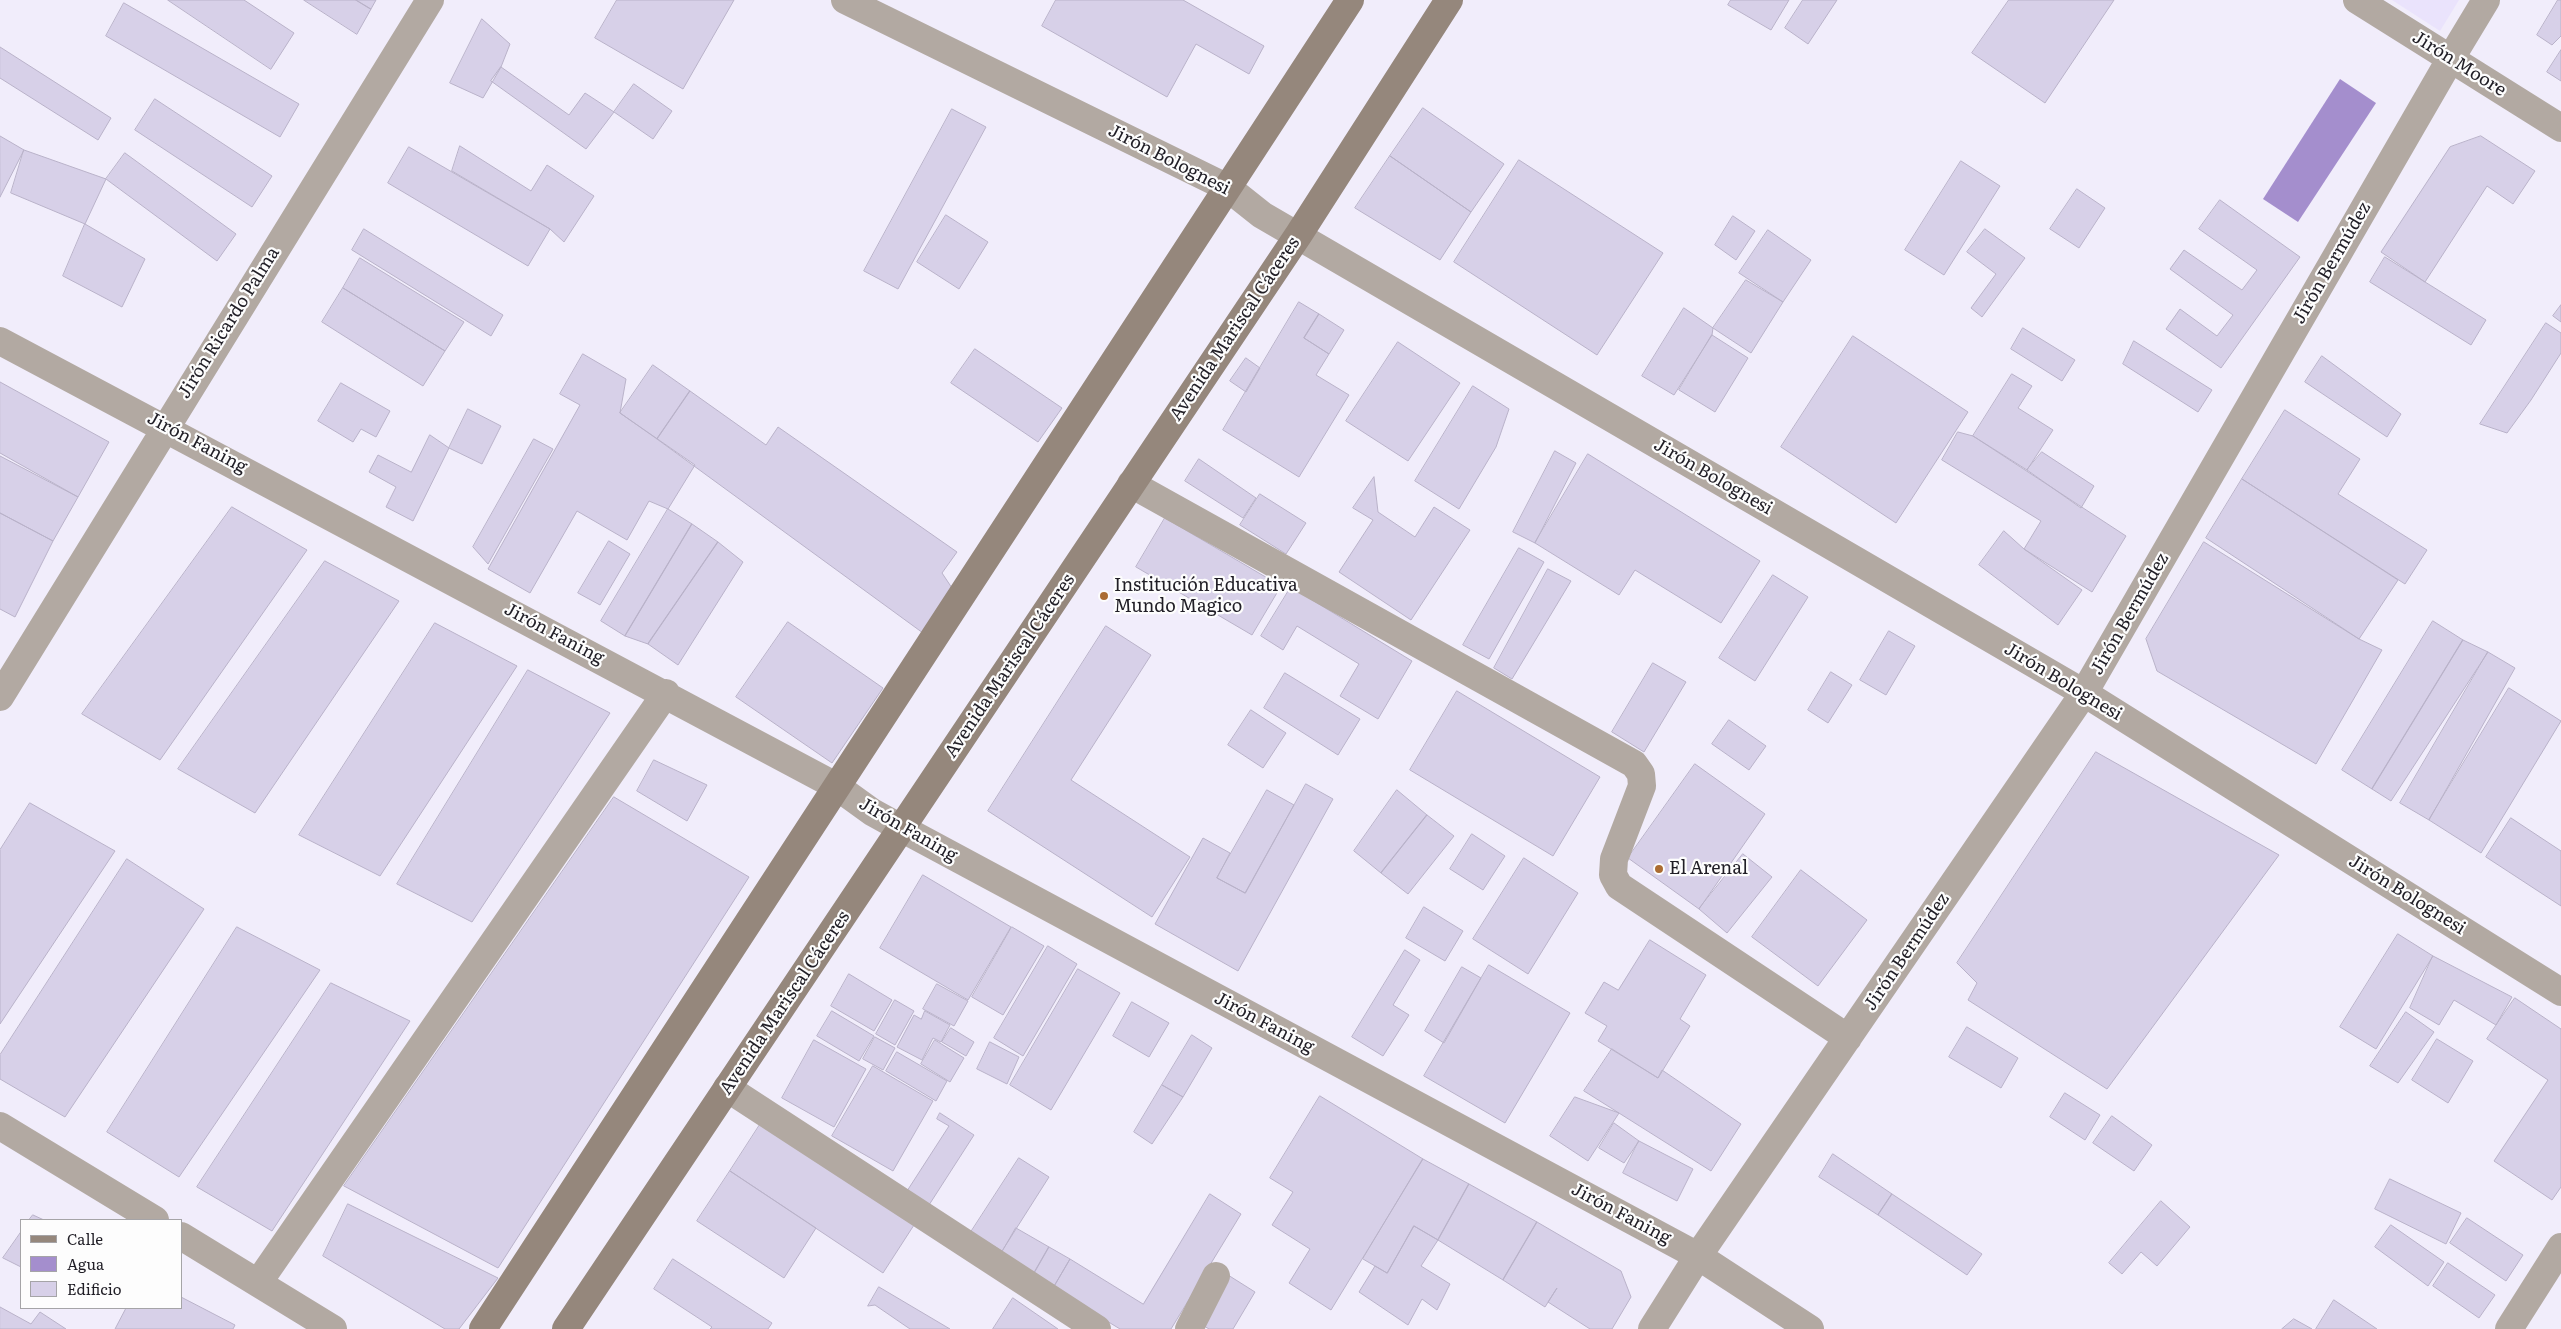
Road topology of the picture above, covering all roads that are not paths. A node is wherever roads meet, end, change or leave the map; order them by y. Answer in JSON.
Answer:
{"nodes":[{"id":1,"x":430,"y":0,"type":"edge"},
{"id":2,"x":845,"y":0,"type":"edge"},
{"id":3,"x":1350,"y":0,"type":"edge"},
{"id":4,"x":1448,"y":0,"type":"edge"},
{"id":5,"x":2357,"y":0,"type":"edge"},
{"id":6,"x":2486,"y":0,"type":"edge"},
{"id":7,"x":2450,"y":58,"type":"junction"},
{"id":8,"x":2561,"y":128,"type":"edge"},
{"id":9,"x":1228,"y":188,"type":"junction"},
{"id":10,"x":1298,"y":234,"type":"junction"},
{"id":11,"x":0,"y":341,"type":"edge"},
{"id":12,"x":165,"y":426,"type":"junction"},
{"id":13,"x":1132,"y":484,"type":"junction"},
{"id":14,"x":666,"y":694,"type":"junction"},
{"id":15,"x":2084,"y":694,"type":"junction"},
{"id":16,"x":0,"y":698,"type":"edge"},
{"id":17,"x":836,"y":786,"type":"junction"},
{"id":18,"x":901,"y":828,"type":"junction"},
{"id":19,"x":2561,"y":992,"type":"edge"},
{"id":20,"x":1848,"y":1038,"type":"junction"},
{"id":21,"x":727,"y":1088,"type":"junction"},
{"id":22,"x":0,"y":1126,"type":"edge"},
{"id":23,"x":153,"y":1219,"type":"edge"},
{"id":24,"x":182,"y":1237,"type":"edge"},
{"id":25,"x":2561,"y":1247,"type":"edge"},
{"id":26,"x":1698,"y":1256,"type":"junction"},
{"id":27,"x":1216,"y":1276,"type":"dead end"},
{"id":28,"x":258,"y":1283,"type":"junction"},
{"id":29,"x":333,"y":1329,"type":"edge"},
{"id":30,"x":483,"y":1329,"type":"edge"},
{"id":31,"x":566,"y":1329,"type":"edge"},
{"id":32,"x":1096,"y":1329,"type":"edge"},
{"id":33,"x":1189,"y":1329,"type":"edge"},
{"id":34,"x":1652,"y":1329,"type":"edge"},
{"id":35,"x":1810,"y":1329,"type":"edge"},
{"id":36,"x":2509,"y":1329,"type":"edge"}],
"edges":[{"from":1,"to":12,"type":"street","name":"Jirón Ricardo Palma"},
{"from":2,"to":9,"type":"street","name":"Jirón Bolognesi"},
{"from":3,"to":9,"type":"main road"},
{"from":4,"to":10,"type":"main road","name":"Avenida Mariscal Cáceres"},
{"from":5,"to":7,"type":"street","name":"Jirón Moore"},
{"from":6,"to":7,"type":"street","name":"Jirón Bermúdez"},
{"from":7,"to":8,"type":"street","name":"Jirón Moore"},
{"from":7,"to":15,"type":"street","name":"Jirón Bermúdez"},
{"from":9,"to":10,"type":"street","name":"Jirón Bolognesi"},
{"from":9,"to":17,"type":"main road"},
{"from":10,"to":13,"type":"main road","name":"Avenida Mariscal Cáceres"},
{"from":10,"to":15,"type":"street","name":"Jirón Bolognesi"},
{"from":11,"to":12,"type":"street","name":"Jirón Faning"},
{"from":12,"to":14,"type":"street","name":"Jirón Faning"},
{"from":12,"to":16,"type":"street","name":"Jirón Ricardo Palma"},
{"from":13,"to":18,"type":"main road","name":"Avenida Mariscal Cáceres"},
{"from":13,"to":20,"type":"street"},
{"from":14,"to":17,"type":"street","name":"Jirón Faning"},
{"from":14,"to":28,"type":"street"},
{"from":15,"to":19,"type":"street","name":"Jirón Bolognesi"},
{"from":15,"to":20,"type":"street","name":"Jirón Bermúdez"},
{"from":17,"to":18,"type":"street","name":"Jirón Faning"},
{"from":17,"to":30,"type":"main road"},
{"from":18,"to":21,"type":"main road","name":"Avenida Mariscal Cáceres"},
{"from":18,"to":26,"type":"street","name":"Jirón Faning"},
{"from":20,"to":26,"type":"street","name":"Jirón Bermúdez"},
{"from":21,"to":31,"type":"main road","name":"Avenida Mariscal Cáceres"},
{"from":21,"to":32,"type":"street"},
{"from":22,"to":23,"type":"street"},
{"from":24,"to":28,"type":"street"},
{"from":25,"to":36,"type":"street"},
{"from":26,"to":34,"type":"street","name":"Jirón Bermúdez"},
{"from":26,"to":35,"type":"street","name":"Jirón Faning"},
{"from":27,"to":33,"type":"street"},
{"from":28,"to":29,"type":"street"}]}
